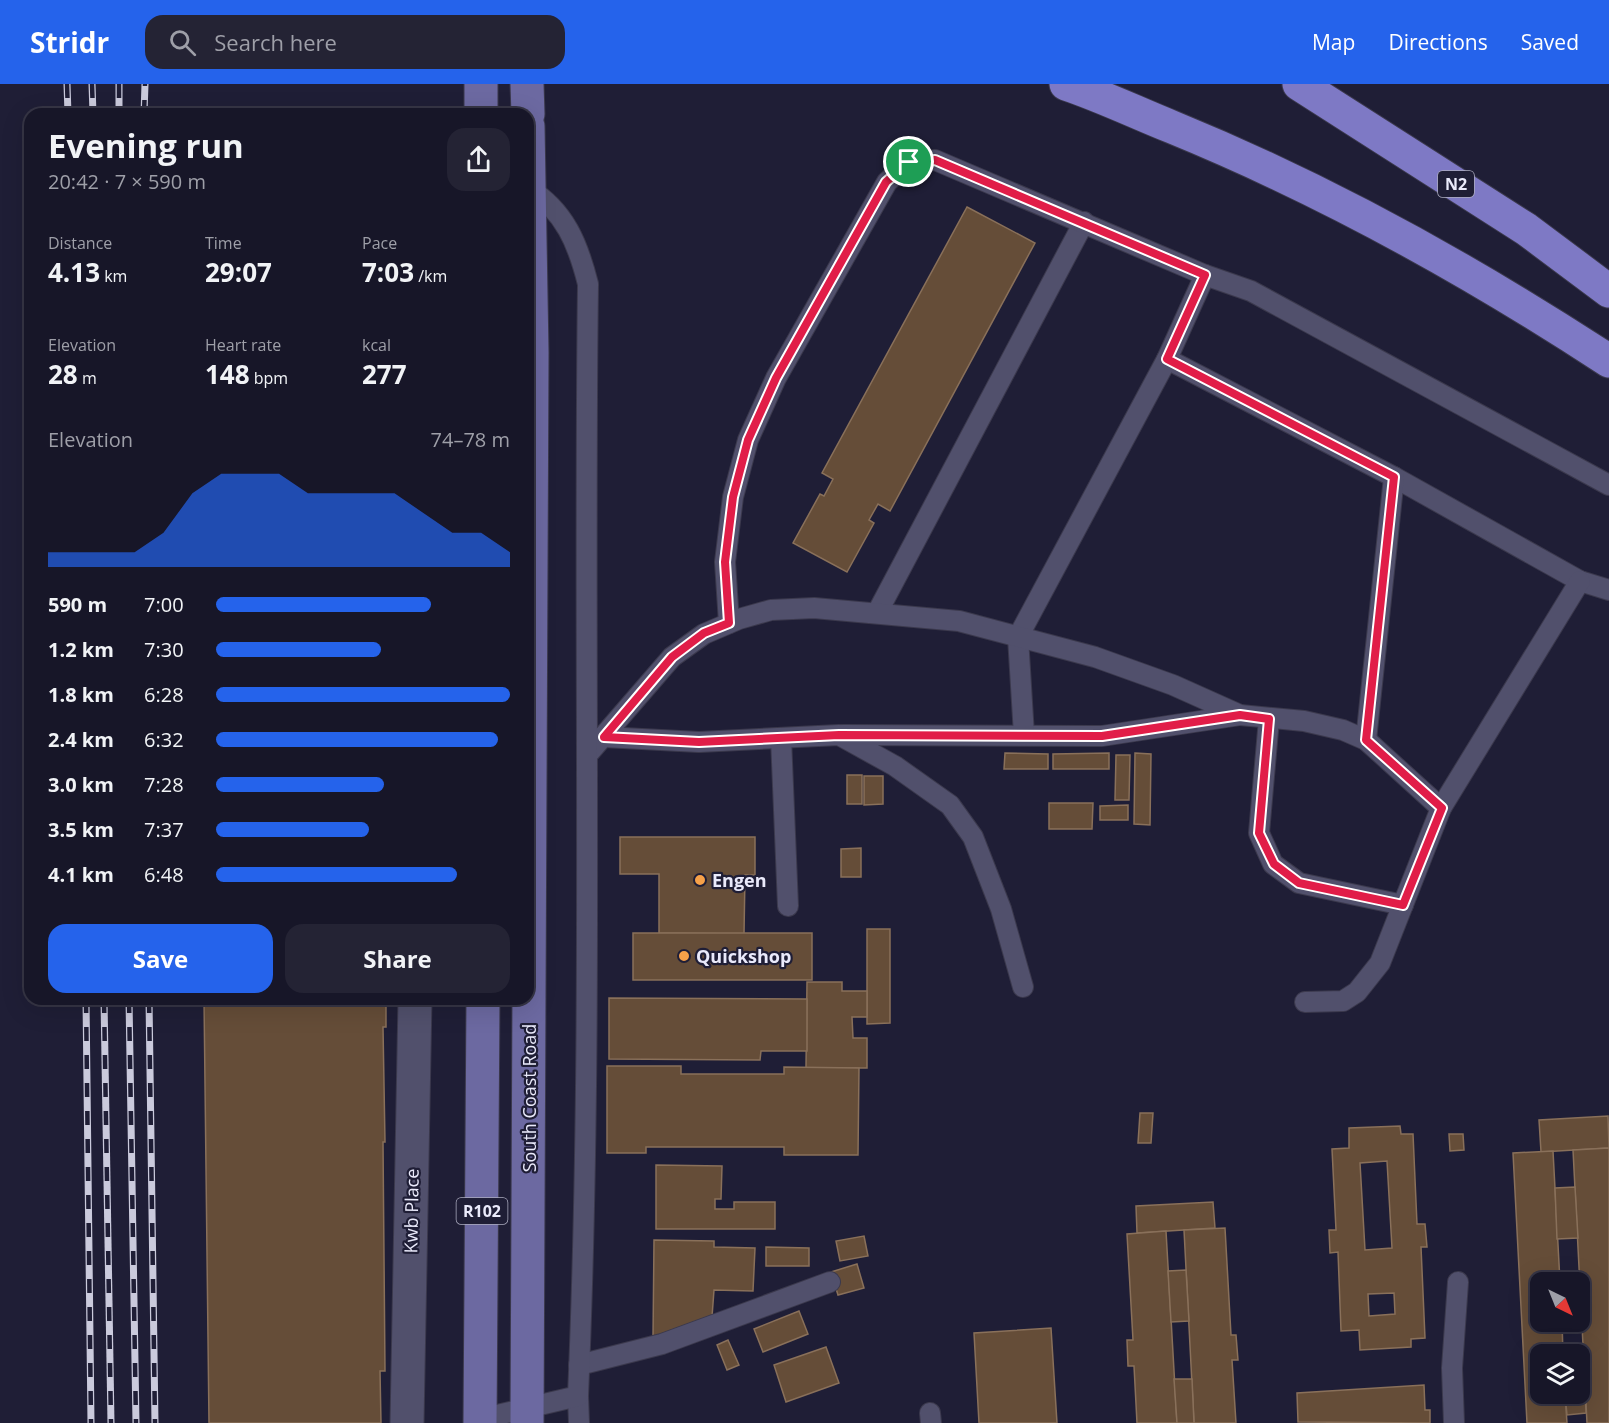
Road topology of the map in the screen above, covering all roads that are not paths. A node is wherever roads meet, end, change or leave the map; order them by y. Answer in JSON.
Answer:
{"nodes":[{"id":1,"x":527,"y":84,"type":"edge"},
{"id":2,"x":1066,"y":84,"type":"edge"},
{"id":3,"x":1299,"y":84,"type":"edge"},
{"id":4,"x":528,"y":108,"type":"edge"},
{"id":5,"x":534,"y":193,"type":"edge"},
{"id":6,"x":1084,"y":222,"type":"junction"},
{"id":7,"x":1205,"y":275,"type":"junction"},
{"id":8,"x":1609,"y":291,"type":"edge"},
{"id":9,"x":1167,"y":359,"type":"junction"},
{"id":10,"x":1609,"y":361,"type":"edge"},
{"id":11,"x":1394,"y":477,"type":"junction"},
{"id":12,"x":1609,"y":485,"type":"edge"},
{"id":13,"x":1580,"y":581,"type":"junction"},
{"id":14,"x":1609,"y":590,"type":"edge"},
{"id":15,"x":877,"y":613,"type":"junction"},
{"id":16,"x":729,"y":623,"type":"junction"},
{"id":17,"x":1018,"y":637,"type":"junction"},
{"id":18,"x":1240,"y":715,"type":"junction"},
{"id":19,"x":1269,"y":719,"type":"junction"},
{"id":20,"x":839,"y":735,"type":"junction"},
{"id":21,"x":1024,"y":735,"type":"junction"},
{"id":22,"x":604,"y":737,"type":"junction"},
{"id":23,"x":781,"y":738,"type":"junction"},
{"id":24,"x":1366,"y":740,"type":"junction"},
{"id":25,"x":588,"y":754,"type":"junction"},
{"id":26,"x":1442,"y":808,"type":"junction"},
{"id":27,"x":1403,"y":905,"type":"junction"},
{"id":28,"x":788,"y":906,"type":"dead end"},
{"id":29,"x":1023,"y":987,"type":"dead end"},
{"id":30,"x":1305,"y":1002,"type":"dead end"},
{"id":31,"x":415,"y":1005,"type":"edge"},
{"id":32,"x":483,"y":1005,"type":"edge"},
{"id":33,"x":529,"y":1005,"type":"edge"},
{"id":34,"x":830,"y":1282,"type":"dead end"},
{"id":35,"x":1458,"y":1282,"type":"dead end"},
{"id":36,"x":579,"y":1365,"type":"junction"},
{"id":37,"x":578,"y":1396,"type":"junction"},
{"id":38,"x":527,"y":1415,"type":"edge"},
{"id":39,"x":480,"y":1421,"type":"edge"},
{"id":40,"x":407,"y":1423,"type":"edge"},
{"id":41,"x":579,"y":1423,"type":"edge"},
{"id":42,"x":1454,"y":1423,"type":"edge"}],
"edges":[{"from":1,"to":4,"type":"main road"},
{"from":2,"to":10,"type":"highway"},
{"from":3,"to":8,"type":"highway","number":"N2"},
{"from":5,"to":25,"type":"lane"},
{"from":6,"to":7,"type":"lane"},
{"from":6,"to":15,"type":"lane"},
{"from":6,"to":16,"type":"lane"},
{"from":7,"to":9,"type":"lane"},
{"from":7,"to":12,"type":"lane"},
{"from":9,"to":11,"type":"lane"},
{"from":9,"to":17,"type":"lane"},
{"from":11,"to":13,"type":"lane"},
{"from":11,"to":24,"type":"lane"},
{"from":13,"to":14,"type":"lane"},
{"from":13,"to":26,"type":"lane"},
{"from":15,"to":16,"type":"lane"},
{"from":15,"to":17,"type":"lane"},
{"from":16,"to":22,"type":"lane"},
{"from":17,"to":18,"type":"lane"},
{"from":17,"to":21,"type":"lane"},
{"from":18,"to":19,"type":"lane"},
{"from":18,"to":21,"type":"lane"},
{"from":19,"to":24,"type":"lane"},
{"from":19,"to":27,"type":"lane"},
{"from":20,"to":21,"type":"lane"},
{"from":20,"to":23,"type":"lane"},
{"from":20,"to":29,"type":"lane"},
{"from":22,"to":23,"type":"lane"},
{"from":22,"to":25,"type":"lane"},
{"from":23,"to":28,"type":"lane"},
{"from":24,"to":26,"type":"lane"},
{"from":25,"to":36,"type":"lane"},
{"from":26,"to":27,"type":"lane"},
{"from":27,"to":30,"type":"lane"},
{"from":31,"to":40,"type":"street","name":"Kwb Place"},
{"from":32,"to":39,"type":"main road","number":"R102"},
{"from":33,"to":38,"type":"main road","name":"South Coast Road","number":"R102"},
{"from":34,"to":36,"type":"lane"},
{"from":35,"to":42,"type":"lane"},
{"from":36,"to":37,"type":"lane"},
{"from":37,"to":38,"type":"lane"},
{"from":37,"to":41,"type":"lane"},
{"from":38,"to":39,"type":"lane"}]}
